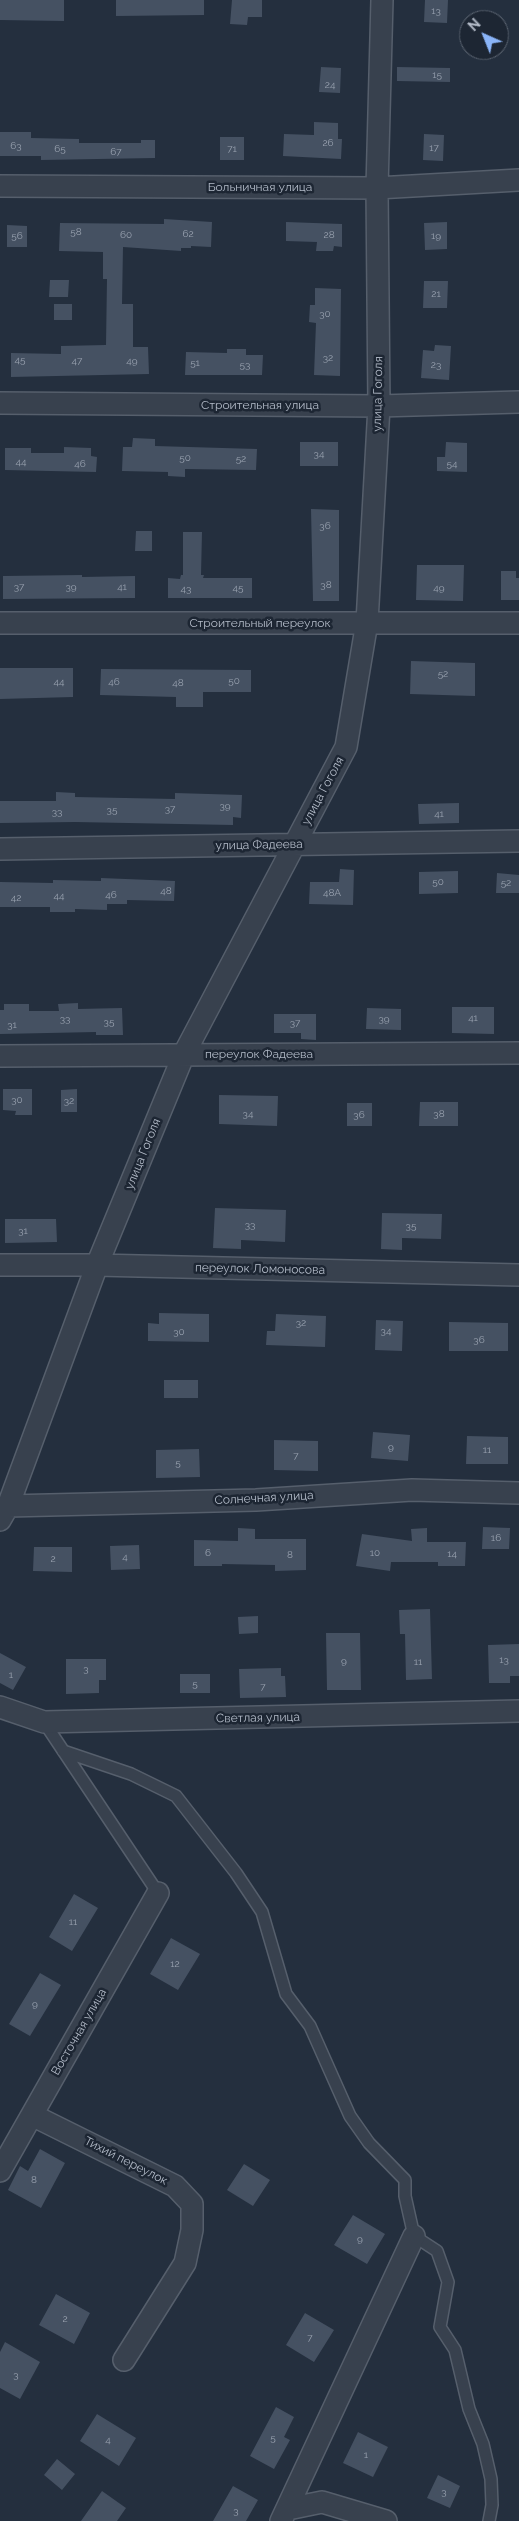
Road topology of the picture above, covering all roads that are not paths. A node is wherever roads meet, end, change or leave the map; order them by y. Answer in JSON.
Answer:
{"nodes":[{"id":1,"x":382,"y":0,"type":"edge"},
{"id":2,"x":519,"y":180,"type":"edge"},
{"id":3,"x":0,"y":186,"type":"edge"},
{"id":4,"x":377,"y":188,"type":"junction"},
{"id":5,"x":0,"y":402,"type":"edge"},
{"id":6,"x":519,"y":402,"type":"edge"},
{"id":7,"x":379,"y":406,"type":"junction"},
{"id":8,"x":366,"y":622,"type":"junction"},
{"id":9,"x":0,"y":623,"type":"edge"},
{"id":10,"x":519,"y":623,"type":"edge"},
{"id":11,"x":519,"y":841,"type":"edge"},
{"id":12,"x":294,"y":845,"type":"junction"},
{"id":13,"x":0,"y":849,"type":"edge"},
{"id":14,"x":519,"y":1053,"type":"edge"},
{"id":15,"x":184,"y":1054,"type":"junction"},
{"id":16,"x":0,"y":1056,"type":"edge"},
{"id":17,"x":0,"y":1265,"type":"edge"},
{"id":18,"x":97,"y":1265,"type":"junction"},
{"id":19,"x":519,"y":1275,"type":"edge"},
{"id":20,"x":519,"y":1493,"type":"edge"},
{"id":21,"x":4,"y":1513,"type":"edge"},
{"id":22,"x":0,"y":1707,"type":"edge"},
{"id":23,"x":519,"y":1711,"type":"edge"},
{"id":24,"x":44,"y":1722,"type":"junction"},
{"id":25,"x":63,"y":1751,"type":"junction"},
{"id":26,"x":158,"y":1893,"type":"joint"},
{"id":27,"x":32,"y":2115,"type":"junction"},
{"id":28,"x":0,"y":2171,"type":"edge"},
{"id":29,"x":414,"y":2236,"type":"junction"},
{"id":30,"x":124,"y":2360,"type":"dead end"},
{"id":31,"x":284,"y":2515,"type":"edge"},
{"id":32,"x":386,"y":2521,"type":"edge"},
{"id":33,"x":489,"y":2521,"type":"edge"}],
"edges":[{"from":1,"to":4,"type":"street","name":"улица Гоголя"},
{"from":2,"to":4,"type":"street","name":"Больничная улица"},
{"from":3,"to":4,"type":"street","name":"Больничная улица"},
{"from":4,"to":7,"type":"street","name":"улица Гоголя"},
{"from":5,"to":7,"type":"street","name":"Строительная улица"},
{"from":6,"to":7,"type":"street","name":"Строительная улица"},
{"from":7,"to":8,"type":"street","name":"улица Гоголя"},
{"from":8,"to":9,"type":"street","name":"Строительный переулок"},
{"from":8,"to":10,"type":"street","name":"Строительный переулок"},
{"from":8,"to":12,"type":"street","name":"улица Гоголя"},
{"from":11,"to":12,"type":"street","name":"улица Фадеева"},
{"from":12,"to":13,"type":"street","name":"улица Фадеева"},
{"from":12,"to":15,"type":"street","name":"улица Гоголя"},
{"from":14,"to":15,"type":"street","name":"переулок Фадеева"},
{"from":15,"to":16,"type":"street","name":"переулок Фадеева"},
{"from":15,"to":18,"type":"street","name":"улица Гоголя"},
{"from":17,"to":18,"type":"street","name":"переулок Ломоносова"},
{"from":18,"to":19,"type":"street","name":"переулок Ломоносова"},
{"from":18,"to":21,"type":"street","name":"улица Гоголя"},
{"from":20,"to":21,"type":"street","name":"Солнечная улица"},
{"from":22,"to":24,"type":"street","name":"Светлая улица"},
{"from":23,"to":24,"type":"street","name":"Светлая улица"},
{"from":24,"to":25,"type":"lane"},
{"from":25,"to":26,"type":"lane"},
{"from":25,"to":29,"type":"lane"},
{"from":26,"to":27,"type":"street","name":"Восточная улица"},
{"from":27,"to":28,"type":"street","name":"Восточная улица"},
{"from":27,"to":30,"type":"street","name":"Тихий переулок"},
{"from":29,"to":31,"type":"street"},
{"from":29,"to":33,"type":"lane"},
{"from":31,"to":32,"type":"street"}]}
